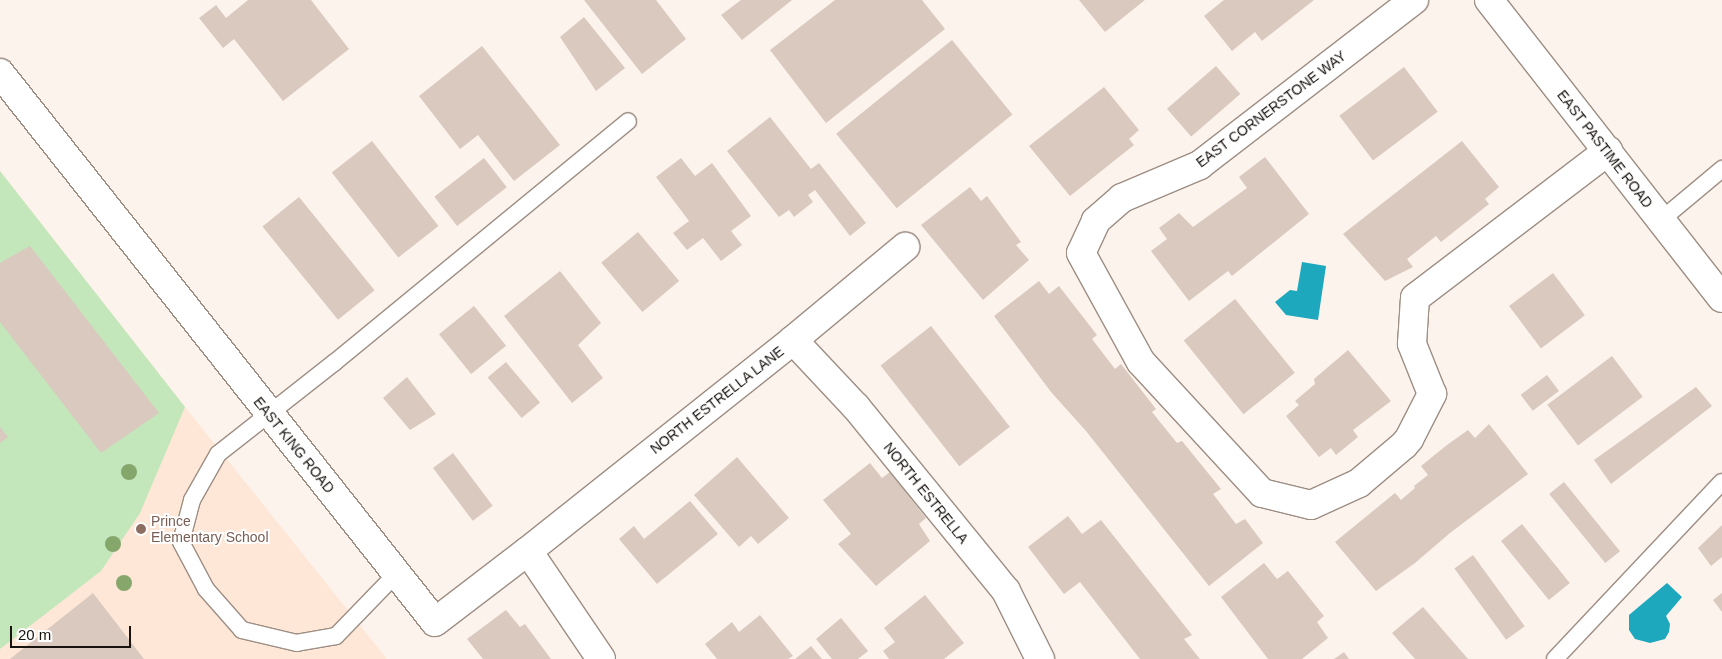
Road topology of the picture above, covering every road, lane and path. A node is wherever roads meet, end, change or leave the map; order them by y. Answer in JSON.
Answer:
{"nodes":[{"id":1,"x":1414,"y":0,"type":"edge"},
{"id":2,"x":1489,"y":0,"type":"edge"},
{"id":3,"x":0,"y":73,"type":"edge"},
{"id":4,"x":628,"y":121,"type":"dead end"},
{"id":5,"x":1608,"y":151,"type":"junction"},
{"id":6,"x":1722,"y":169,"type":"edge"},
{"id":7,"x":1661,"y":220,"type":"junction"},
{"id":8,"x":905,"y":247,"type":"dead end"},
{"id":9,"x":1722,"y":298,"type":"edge"},
{"id":10,"x":793,"y":340,"type":"junction"},
{"id":11,"x":269,"y":414,"type":"junction"},
{"id":12,"x":1722,"y":482,"type":"edge"},
{"id":13,"x":528,"y":551,"type":"junction"},
{"id":14,"x":397,"y":573,"type":"junction"},
{"id":15,"x":601,"y":659,"type":"edge"},
{"id":16,"x":1040,"y":659,"type":"edge"},
{"id":17,"x":1555,"y":659,"type":"edge"}],
"edges":[{"from":1,"to":5,"type":"street","name":"EAST CORNERSTONE WAY"},
{"from":2,"to":5,"type":"street","name":"EAST PASTIME ROAD"},
{"from":3,"to":11,"type":"street","name":"EAST KING ROAD"},
{"from":4,"to":11,"type":"lane"},
{"from":5,"to":7,"type":"street","name":"EAST PASTIME ROAD"},
{"from":6,"to":7,"type":"lane"},
{"from":7,"to":9,"type":"street","name":"EAST PASTIME ROAD"},
{"from":8,"to":10,"type":"street","name":"NORTH ESTRELLA LANE"},
{"from":10,"to":13,"type":"street","name":"NORTH ESTRELLA LANE"},
{"from":10,"to":16,"type":"street","name":"NORTH ESTRELLA"},
{"from":11,"to":14,"type":"street","name":"EAST KING ROAD"},
{"from":11,"to":14,"type":"lane"},
{"from":12,"to":17,"type":"lane"},
{"from":13,"to":14,"type":"street","name":"EAST KING ROAD"},
{"from":13,"to":15,"type":"street"}]}
